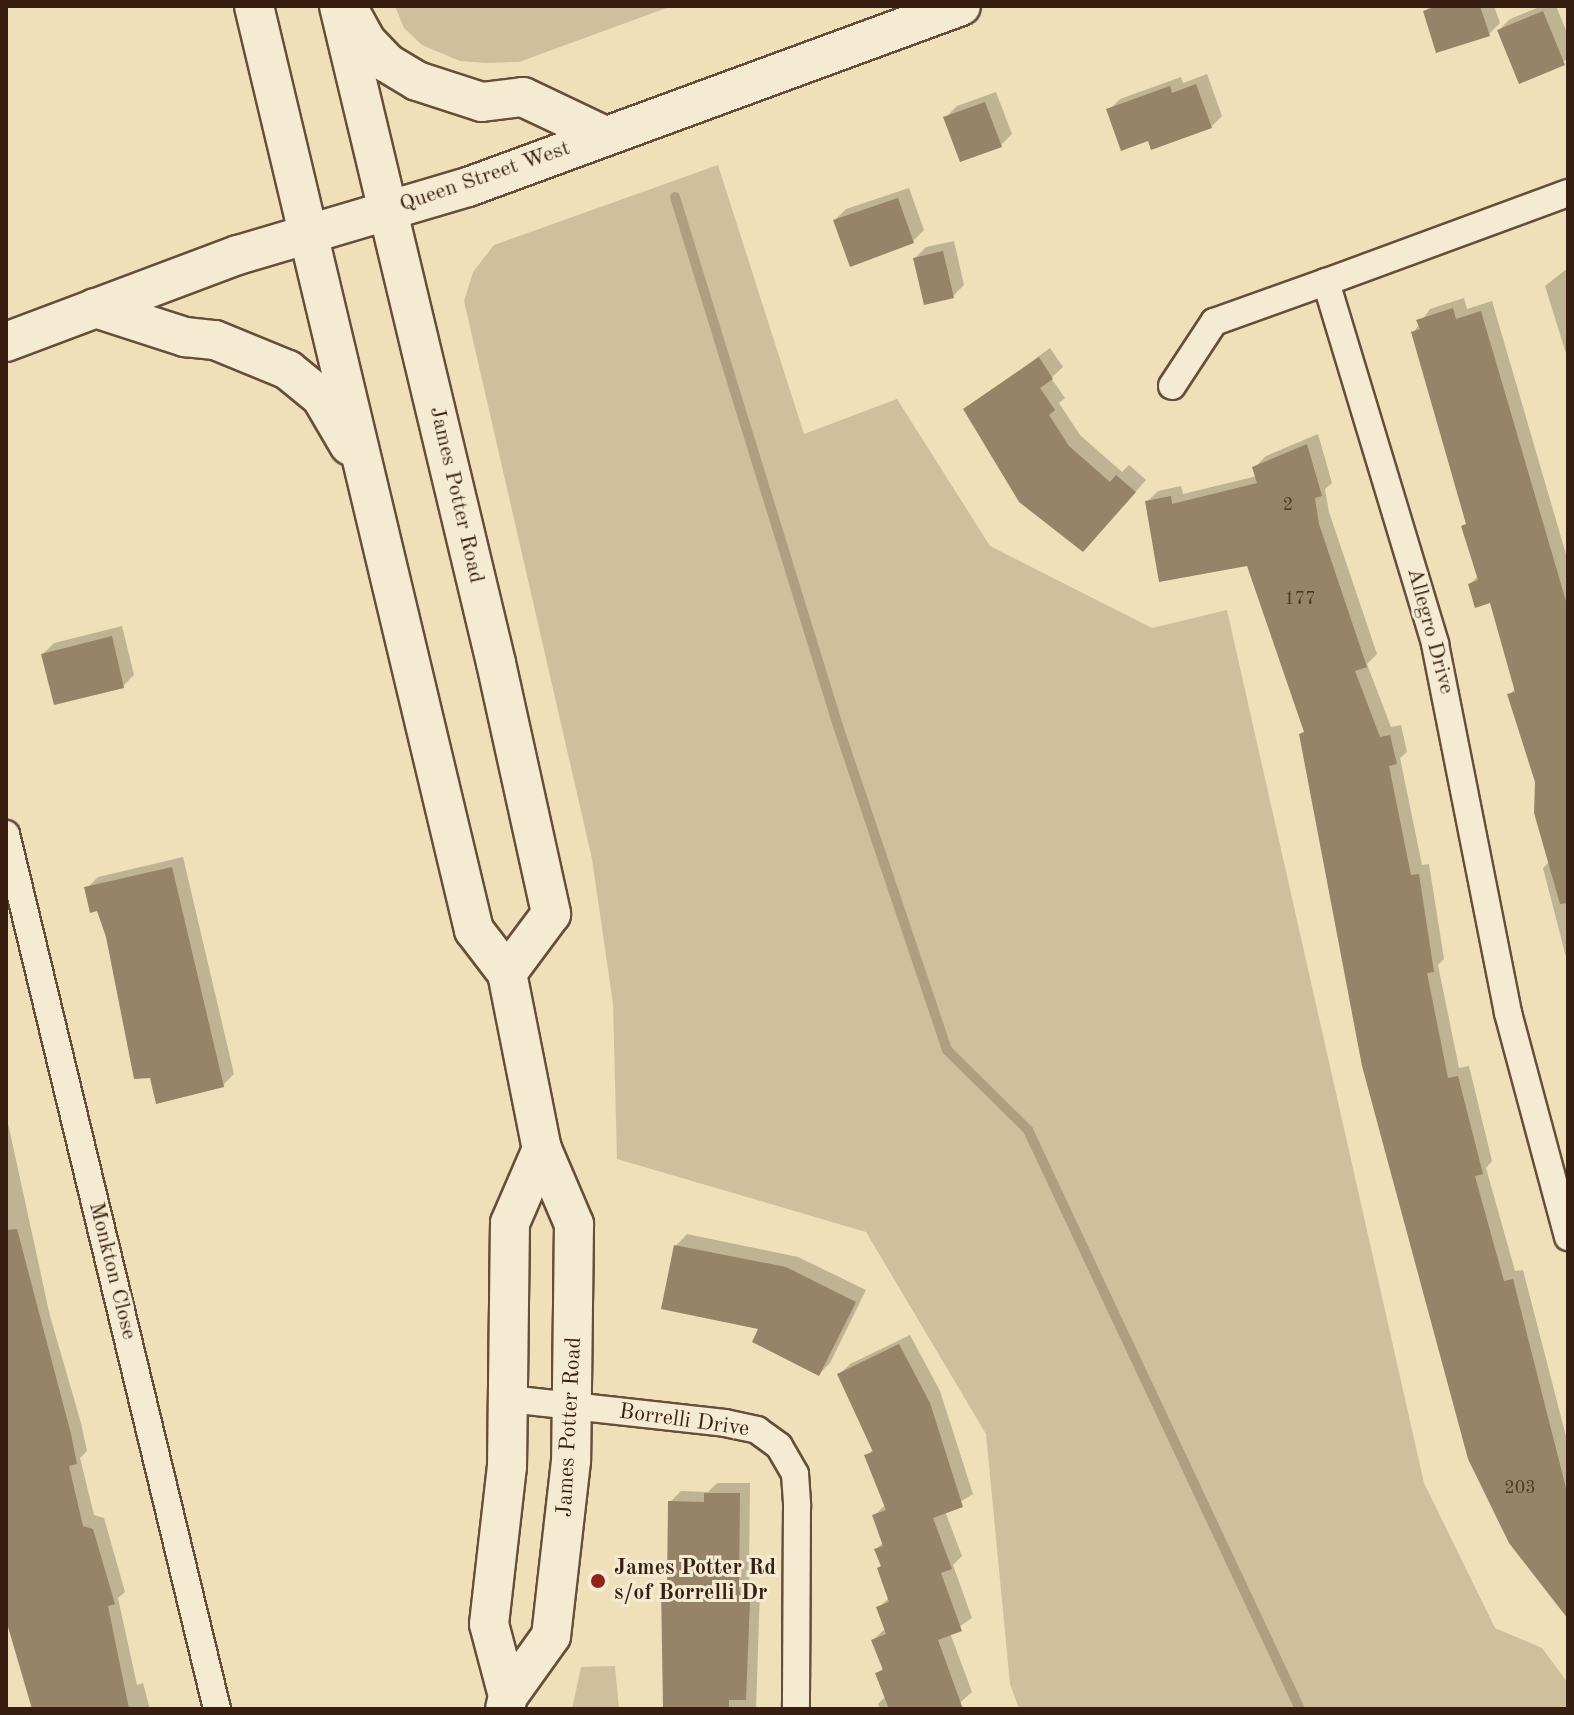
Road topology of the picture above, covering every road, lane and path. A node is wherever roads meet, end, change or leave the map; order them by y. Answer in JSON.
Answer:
{"nodes":[{"id":1,"x":254,"y":6,"type":"edge"},
{"id":2,"x":339,"y":6,"type":"edge"},
{"id":3,"x":348,"y":6,"type":"edge"},
{"id":4,"x":961,"y":6,"type":"edge"},
{"id":5,"x":603,"y":135,"type":"junction"},
{"id":6,"x":1568,"y":193,"type":"edge"},
{"id":7,"x":388,"y":211,"type":"junction"},
{"id":8,"x":309,"y":234,"type":"junction"},
{"id":9,"x":1326,"y":282,"type":"junction"},
{"id":10,"x":95,"y":308,"type":"junction"},
{"id":11,"x":6,"y":342,"type":"edge"},
{"id":12,"x":1172,"y":386,"type":"dead end"},
{"id":13,"x":374,"y":502,"type":"junction"},
{"id":14,"x":6,"y":834,"type":"edge"},
{"id":15,"x":507,"y":973,"type":"junction"},
{"id":16,"x":542,"y":1149,"type":"junction"},
{"id":17,"x":1568,"y":1237,"type":"edge"},
{"id":18,"x":509,"y":1399,"type":"junction"},
{"id":19,"x":572,"y":1406,"type":"junction"},
{"id":20,"x":506,"y":1702,"type":"edge"},
{"id":21,"x":217,"y":1709,"type":"edge"},
{"id":22,"x":796,"y":1709,"type":"edge"}],
"edges":[{"from":1,"to":8,"type":"main road","name":"James Potter Road"},
{"from":2,"to":7,"type":"main road","name":"James Potter Road"},
{"from":3,"to":5,"type":"main road"},
{"from":4,"to":5,"type":"main road","name":"Queen Street West"},
{"from":5,"to":7,"type":"main road","name":"Queen Street West"},
{"from":6,"to":9,"type":"street"},
{"from":7,"to":8,"type":"main road","name":"Queen Street West"},
{"from":7,"to":15,"type":"main road","name":"James Potter Road"},
{"from":8,"to":10,"type":"main road","name":"Queen Street West"},
{"from":8,"to":13,"type":"main road","name":"James Potter Road"},
{"from":9,"to":12,"type":"street"},
{"from":9,"to":17,"type":"street","name":"Allegro Drive"},
{"from":10,"to":11,"type":"main road","name":"Queen Street West"},
{"from":10,"to":13,"type":"main road"},
{"from":13,"to":15,"type":"main road","name":"James Potter Road"},
{"from":14,"to":21,"type":"street","name":"Monkton Close"},
{"from":15,"to":16,"type":"main road","name":"James Potter Road"},
{"from":16,"to":18,"type":"main road","name":"James Potter Road"},
{"from":16,"to":19,"type":"main road","name":"James Potter Road"},
{"from":18,"to":19,"type":"street","name":"Borrelli Drive"},
{"from":18,"to":20,"type":"main road","name":"James Potter Road"},
{"from":19,"to":20,"type":"main road","name":"James Potter Road"},
{"from":19,"to":22,"type":"street","name":"Borrelli Drive"}]}
